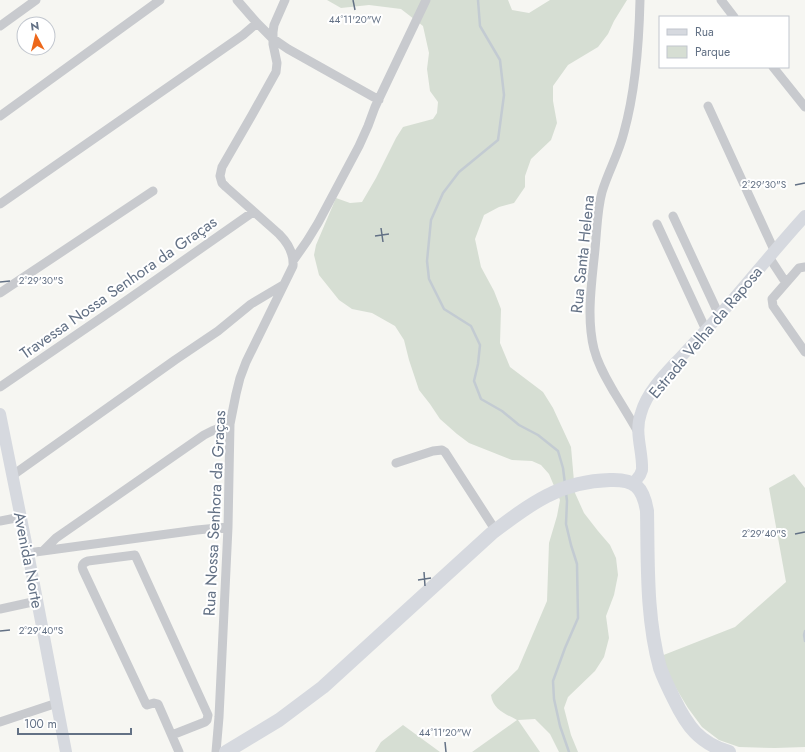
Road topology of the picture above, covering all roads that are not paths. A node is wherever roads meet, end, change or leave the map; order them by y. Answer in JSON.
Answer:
{"nodes":[{"id":1,"x":36,"y":0,"type":"edge"},
{"id":2,"x":160,"y":0,"type":"edge"},
{"id":3,"x":238,"y":0,"type":"edge"},
{"id":4,"x":285,"y":0,"type":"edge"},
{"id":5,"x":426,"y":0,"type":"edge"},
{"id":6,"x":640,"y":0,"type":"edge"},
{"id":7,"x":721,"y":0,"type":"edge"},
{"id":8,"x":733,"y":16,"type":"edge"},
{"id":9,"x":257,"y":23,"type":"junction"},
{"id":10,"x":0,"y":26,"type":"edge"},
{"id":11,"x":272,"y":38,"type":"junction"},
{"id":12,"x":774,"y":68,"type":"edge"},
{"id":13,"x":379,"y":100,"type":"junction"},
{"id":14,"x":708,"y":106,"type":"dead end"},
{"id":15,"x":805,"y":107,"type":"edge"},
{"id":16,"x":0,"y":116,"type":"edge"},
{"id":17,"x":153,"y":191,"type":"dead end"},
{"id":18,"x":0,"y":204,"type":"edge"},
{"id":19,"x":253,"y":212,"type":"junction"},
{"id":20,"x":673,"y":216,"type":"dead end"},
{"id":21,"x":805,"y":216,"type":"edge"},
{"id":22,"x":657,"y":224,"type":"dead end"},
{"id":23,"x":771,"y":254,"type":"junction"},
{"id":24,"x":293,"y":261,"type":"junction"},
{"id":25,"x":805,"y":267,"type":"edge"},
{"id":26,"x":786,"y":283,"type":"junction"},
{"id":27,"x":283,"y":285,"type":"junction"},
{"id":28,"x":0,"y":293,"type":"edge"},
{"id":29,"x":719,"y":315,"type":"junction"},
{"id":30,"x":706,"y":330,"type":"junction"},
{"id":31,"x":805,"y":352,"type":"edge"},
{"id":32,"x":0,"y":387,"type":"edge"},
{"id":33,"x":0,"y":414,"type":"edge"},
{"id":34,"x":230,"y":424,"type":"junction"},
{"id":35,"x":638,"y":432,"type":"junction"},
{"id":36,"x":2,"y":433,"type":"edge"},
{"id":37,"x":396,"y":463,"type":"dead end"},
{"id":38,"x":13,"y":476,"type":"junction"},
{"id":39,"x":633,"y":484,"type":"junction"},
{"id":40,"x":21,"y":517,"type":"junction"},
{"id":41,"x":0,"y":521,"type":"edge"},
{"id":42,"x":228,"y":527,"type":"junction"},
{"id":43,"x":496,"y":531,"type":"junction"},
{"id":44,"x":43,"y":550,"type":"junction"},
{"id":45,"x":28,"y":553,"type":"junction"},
{"id":46,"x":37,"y":601,"type":"junction"},
{"id":47,"x":0,"y":610,"type":"edge"},
{"id":48,"x":57,"y":703,"type":"junction"},
{"id":49,"x":0,"y":722,"type":"edge"},
{"id":50,"x":172,"y":735,"type":"junction"},
{"id":51,"x":66,"y":752,"type":"edge"},
{"id":52,"x":179,"y":752,"type":"edge"},
{"id":53,"x":216,"y":752,"type":"edge"},
{"id":54,"x":226,"y":752,"type":"edge"},
{"id":55,"x":729,"y":752,"type":"edge"}],
"edges":[{"from":1,"to":10,"type":"street"},
{"from":2,"to":16,"type":"street"},
{"from":3,"to":9,"type":"street"},
{"from":4,"to":11,"type":"street"},
{"from":5,"to":13,"type":"street","name":"Rua Nossa Senhora da Graças"},
{"from":6,"to":35,"type":"street","name":"Rua Santa Helena"},
{"from":7,"to":8,"type":"street"},
{"from":9,"to":11,"type":"street"},
{"from":9,"to":18,"type":"street"},
{"from":11,"to":13,"type":"street"},
{"from":11,"to":19,"type":"street"},
{"from":12,"to":15,"type":"street"},
{"from":13,"to":24,"type":"street","name":"Rua Nossa Senhora da Graças"},
{"from":14,"to":23,"type":"street"},
{"from":17,"to":28,"type":"street"},
{"from":19,"to":24,"type":"street"},
{"from":19,"to":32,"type":"street","name":"Travessa Nossa Senhora da Graças"},
{"from":20,"to":29,"type":"street"},
{"from":21,"to":23,"type":"main road","name":"Estrada Velha da Raposa"},
{"from":22,"to":30,"type":"street"},
{"from":23,"to":26,"type":"street"},
{"from":23,"to":29,"type":"main road","name":"Estrada Velha da Raposa"},
{"from":24,"to":27,"type":"street","name":"Rua Nossa Senhora da Graças"},
{"from":25,"to":26,"type":"street"},
{"from":26,"to":31,"type":"street"},
{"from":27,"to":34,"type":"street","name":"Rua Nossa Senhora da Graças"},
{"from":27,"to":38,"type":"street"},
{"from":29,"to":30,"type":"main road","name":"Estrada Velha da Raposa"},
{"from":30,"to":35,"type":"main road","name":"Estrada Velha da Raposa"},
{"from":33,"to":36,"type":"main road","name":"Avenida Norte"},
{"from":34,"to":42,"type":"street","name":"Rua Nossa Senhora da Graças"},
{"from":34,"to":44,"type":"street"},
{"from":35,"to":39,"type":"main road","name":"Estrada Velha da Raposa"},
{"from":36,"to":38,"type":"main road","name":"Avenida Norte"},
{"from":37,"to":43,"type":"street"},
{"from":38,"to":40,"type":"main road","name":"Avenida Norte"},
{"from":39,"to":43,"type":"main road"},
{"from":39,"to":55,"type":"main road"},
{"from":40,"to":41,"type":"street"},
{"from":40,"to":45,"type":"main road","name":"Avenida Norte"},
{"from":42,"to":44,"type":"street"},
{"from":42,"to":53,"type":"street","name":"Rua Nossa Senhora da Graças"},
{"from":43,"to":54,"type":"main road"},
{"from":44,"to":45,"type":"street"},
{"from":45,"to":46,"type":"main road","name":"Avenida Norte"},
{"from":46,"to":47,"type":"street"},
{"from":46,"to":48,"type":"main road","name":"Avenida Norte"},
{"from":48,"to":49,"type":"street"},
{"from":48,"to":51,"type":"main road","name":"Avenida Norte"},
{"from":50,"to":50,"type":"street"},
{"from":50,"to":52,"type":"street"}]}
